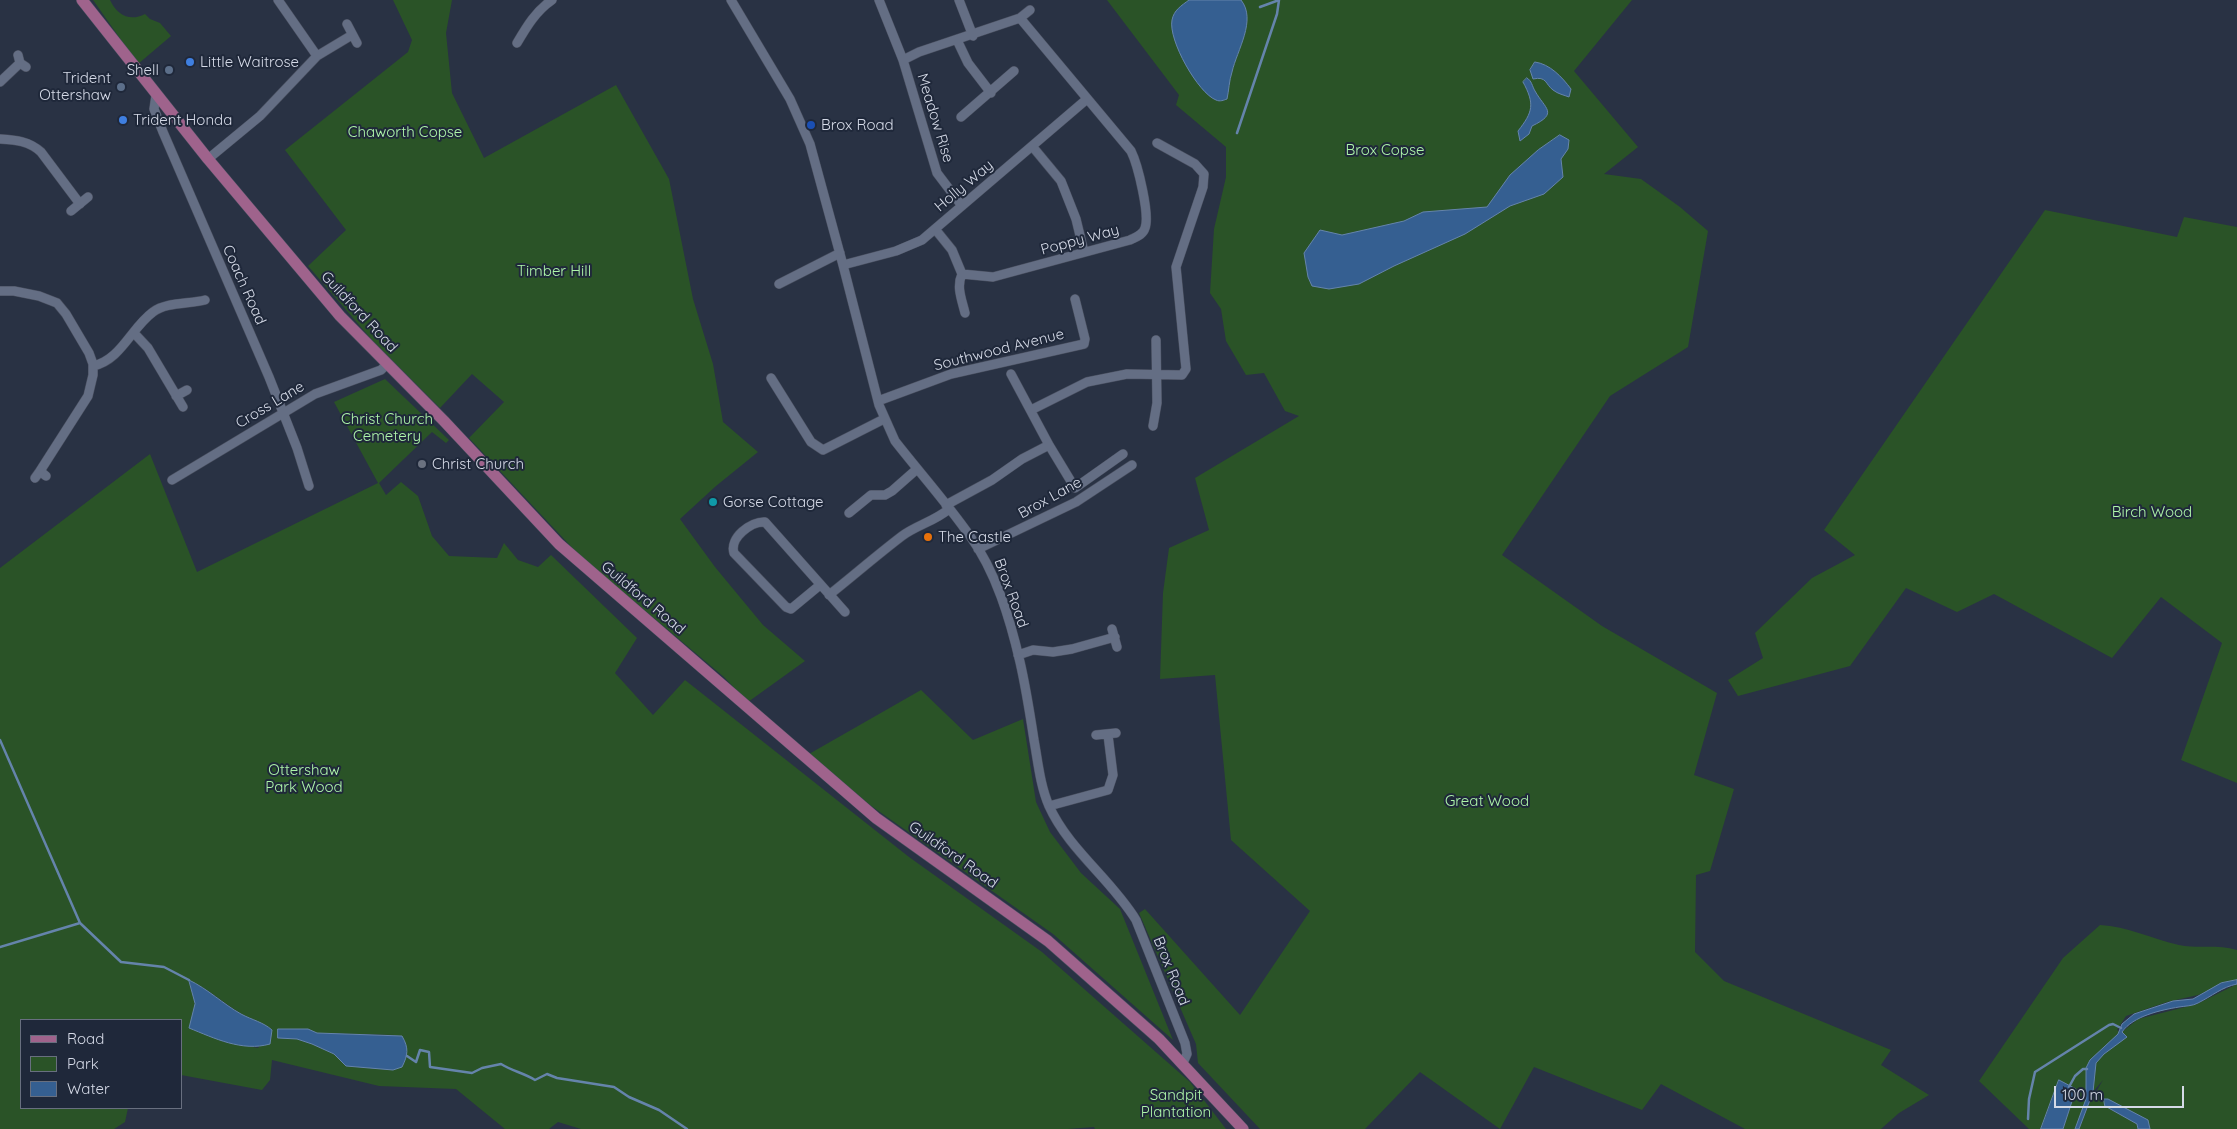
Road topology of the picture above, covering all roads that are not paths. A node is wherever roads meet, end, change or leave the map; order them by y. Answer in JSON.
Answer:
{"nodes":[{"id":1,"x":82,"y":0,"type":"edge"},
{"id":2,"x":87,"y":0,"type":"edge"},
{"id":3,"x":278,"y":0,"type":"edge"},
{"id":4,"x":552,"y":0,"type":"edge"},
{"id":5,"x":731,"y":0,"type":"edge"},
{"id":6,"x":879,"y":0,"type":"edge"},
{"id":7,"x":959,"y":0,"type":"edge"},
{"id":8,"x":1030,"y":10,"type":"dead end"},
{"id":9,"x":95,"y":15,"type":"junction"},
{"id":10,"x":1020,"y":18,"type":"junction"},
{"id":11,"x":347,"y":24,"type":"dead end"},
{"id":12,"x":973,"y":36,"type":"junction"},
{"id":13,"x":957,"y":40,"type":"junction"},
{"id":14,"x":517,"y":43,"type":"dead end"},
{"id":15,"x":317,"y":56,"type":"junction"},
{"id":16,"x":904,"y":60,"type":"junction"},
{"id":17,"x":21,"y":62,"type":"dead end"},
{"id":18,"x":1014,"y":71,"type":"dead end"},
{"id":19,"x":0,"y":82,"type":"edge"},
{"id":20,"x":991,"y":93,"type":"junction"},
{"id":21,"x":156,"y":95,"type":"junction"},
{"id":22,"x":1087,"y":99,"type":"junction"},
{"id":23,"x":961,"y":117,"type":"dead end"},
{"id":24,"x":0,"y":139,"type":"edge"},
{"id":25,"x":1157,"y":143,"type":"dead end"},
{"id":26,"x":1032,"y":146,"type":"junction"},
{"id":27,"x":208,"y":159,"type":"junction"},
{"id":28,"x":88,"y":197,"type":"dead end"},
{"id":29,"x":80,"y":204,"type":"junction"},
{"id":30,"x":962,"y":206,"type":"junction"},
{"id":31,"x":71,"y":211,"type":"dead end"},
{"id":32,"x":935,"y":228,"type":"junction"},
{"id":33,"x":1084,"y":252,"type":"junction"},
{"id":34,"x":840,"y":253,"type":"junction"},
{"id":35,"x":843,"y":264,"type":"junction"},
{"id":36,"x":962,"y":274,"type":"junction"},
{"id":37,"x":782,"y":285,"type":"dead end"},
{"id":38,"x":0,"y":291,"type":"edge"},
{"id":39,"x":1075,"y":299,"type":"dead end"},
{"id":40,"x":205,"y":300,"type":"dead end"},
{"id":41,"x":965,"y":313,"type":"dead end"},
{"id":42,"x":134,"y":333,"type":"junction"},
{"id":43,"x":1156,"y":340,"type":"dead end"},
{"id":44,"x":387,"y":364,"type":"junction"},
{"id":45,"x":93,"y":366,"type":"junction"},
{"id":46,"x":1011,"y":374,"type":"dead end"},
{"id":47,"x":1156,"y":374,"type":"junction"},
{"id":48,"x":771,"y":378,"type":"dead end"},
{"id":49,"x":187,"y":390,"type":"dead end"},
{"id":50,"x":176,"y":396,"type":"junction"},
{"id":51,"x":878,"y":401,"type":"junction"},
{"id":52,"x":183,"y":407,"type":"dead end"},
{"id":53,"x":1031,"y":410,"type":"junction"},
{"id":54,"x":284,"y":413,"type":"junction"},
{"id":55,"x":884,"y":419,"type":"junction"},
{"id":56,"x":1153,"y":426,"type":"dead end"},
{"id":57,"x":1049,"y":445,"type":"junction"},
{"id":58,"x":1123,"y":454,"type":"dead end"},
{"id":59,"x":1132,"y":465,"type":"dead end"},
{"id":60,"x":917,"y":469,"type":"junction"},
{"id":61,"x":40,"y":475,"type":"dead end"},
{"id":62,"x":172,"y":480,"type":"dead end"},
{"id":63,"x":309,"y":486,"type":"dead end"},
{"id":64,"x":948,"y":507,"type":"junction"},
{"id":65,"x":849,"y":512,"type":"dead end"},
{"id":66,"x":978,"y":549,"type":"junction"},
{"id":67,"x":820,"y":585,"type":"junction"},
{"id":68,"x":829,"y":595,"type":"junction"},
{"id":69,"x":845,"y":612,"type":"dead end"},
{"id":70,"x":1118,"y":647,"type":"dead end"},
{"id":71,"x":1018,"y":655,"type":"junction"},
{"id":72,"x":1096,"y":735,"type":"dead end"},
{"id":73,"x":1049,"y":806,"type":"junction"},
{"id":74,"x":1183,"y":1063,"type":"junction"},
{"id":75,"x":1243,"y":1129,"type":"edge"}],
"edges":[{"from":1,"to":9,"type":"main road","name":"Guildford Road"},
{"from":2,"to":9,"type":"main road","name":"Guildford Road"},
{"from":3,"to":15,"type":"street"},
{"from":4,"to":14,"type":"street"},
{"from":5,"to":34,"type":"street","name":"Brox Road"},
{"from":6,"to":16,"type":"street","name":"Meadow Rise"},
{"from":7,"to":12,"type":"street"},
{"from":8,"to":10,"type":"street","name":"Meadow Rise"},
{"from":9,"to":21,"type":"main road","name":"Guildford Road"},
{"from":10,"to":12,"type":"street","name":"Meadow Rise"},
{"from":10,"to":22,"type":"street"},
{"from":11,"to":15,"type":"street"},
{"from":12,"to":13,"type":"street","name":"Meadow Rise"},
{"from":13,"to":16,"type":"street","name":"Meadow Rise"},
{"from":13,"to":20,"type":"street"},
{"from":15,"to":27,"type":"street"},
{"from":16,"to":30,"type":"street","name":"Meadow Rise"},
{"from":17,"to":19,"type":"street"},
{"from":18,"to":20,"type":"street"},
{"from":20,"to":23,"type":"street"},
{"from":21,"to":27,"type":"main road","name":"Guildford Road"},
{"from":21,"to":54,"type":"street","name":"Coach Road"},
{"from":22,"to":26,"type":"street","name":"Holly Way"},
{"from":22,"to":33,"type":"street","name":"Poppy Way"},
{"from":24,"to":29,"type":"street"},
{"from":25,"to":47,"type":"street"},
{"from":26,"to":30,"type":"street","name":"Holly Way"},
{"from":26,"to":33,"type":"street"},
{"from":27,"to":44,"type":"main road","name":"Guildford Road"},
{"from":28,"to":29,"type":"street"},
{"from":29,"to":31,"type":"street"},
{"from":30,"to":32,"type":"street","name":"Holly Way"},
{"from":32,"to":35,"type":"street","name":"Holly Way"},
{"from":32,"to":36,"type":"street"},
{"from":33,"to":36,"type":"street","name":"Poppy Way"},
{"from":34,"to":35,"type":"street","name":"Brox Road"},
{"from":34,"to":37,"type":"street"},
{"from":35,"to":51,"type":"street","name":"Brox Road"},
{"from":36,"to":41,"type":"street"},
{"from":38,"to":45,"type":"street"},
{"from":39,"to":51,"type":"street","name":"Southwood Avenue"},
{"from":40,"to":42,"type":"street"},
{"from":42,"to":45,"type":"street"},
{"from":42,"to":50,"type":"street"},
{"from":43,"to":47,"type":"street"},
{"from":44,"to":54,"type":"street","name":"Cross Lane"},
{"from":44,"to":74,"type":"main road","name":"Guildford Road"},
{"from":45,"to":61,"type":"street"},
{"from":46,"to":53,"type":"street"},
{"from":47,"to":53,"type":"street"},
{"from":47,"to":56,"type":"street"},
{"from":48,"to":55,"type":"street"},
{"from":49,"to":50,"type":"street"},
{"from":50,"to":52,"type":"street"},
{"from":51,"to":55,"type":"street","name":"Brox Road"},
{"from":53,"to":57,"type":"street"},
{"from":54,"to":62,"type":"street","name":"Cross Lane"},
{"from":54,"to":63,"type":"street","name":"Coach Road"},
{"from":55,"to":60,"type":"street","name":"Brox Road"},
{"from":57,"to":58,"type":"street"},
{"from":57,"to":64,"type":"street"},
{"from":59,"to":66,"type":"street","name":"Brox Lane"},
{"from":60,"to":64,"type":"street","name":"Brox Road"},
{"from":60,"to":65,"type":"street"},
{"from":64,"to":66,"type":"street","name":"Brox Road"},
{"from":64,"to":68,"type":"street"},
{"from":66,"to":71,"type":"street","name":"Brox Road"},
{"from":67,"to":67,"type":"street"},
{"from":67,"to":68,"type":"street"},
{"from":68,"to":69,"type":"street"},
{"from":70,"to":71,"type":"street"},
{"from":71,"to":73,"type":"street","name":"Brox Road"},
{"from":72,"to":73,"type":"street"},
{"from":73,"to":74,"type":"street","name":"Brox Road"},
{"from":74,"to":75,"type":"main road","name":"Guildford Road"}]}
